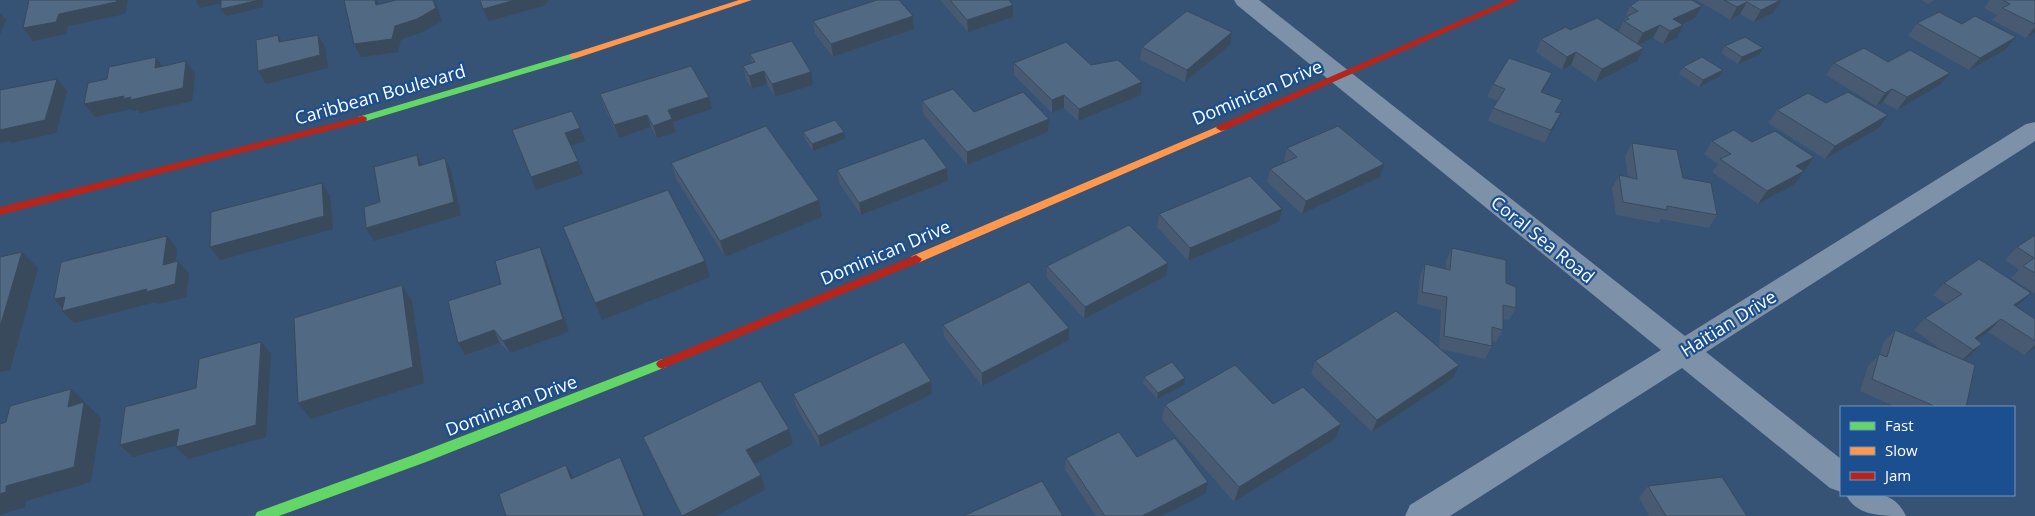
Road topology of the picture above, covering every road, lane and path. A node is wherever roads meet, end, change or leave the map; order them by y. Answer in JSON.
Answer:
{"nodes":[{"id":1,"x":748,"y":0,"type":"edge"},
{"id":2,"x":1245,"y":0,"type":"edge"},
{"id":3,"x":1515,"y":0,"type":"edge"},
{"id":4,"x":1341,"y":75,"type":"junction"},
{"id":5,"x":2035,"y":130,"type":"edge"},
{"id":6,"x":18,"y":204,"type":"junction"},
{"id":7,"x":0,"y":206,"type":"edge"},
{"id":8,"x":0,"y":211,"type":"edge"},
{"id":9,"x":1684,"y":352,"type":"junction"},
{"id":10,"x":1840,"y":477,"type":"edge"},
{"id":11,"x":1863,"y":496,"type":"edge"},
{"id":12,"x":262,"y":516,"type":"edge"},
{"id":13,"x":1422,"y":516,"type":"edge"},
{"id":14,"x":1889,"y":516,"type":"edge"}],
"edges":[{"from":1,"to":6,"type":"street","name":"Caribbean Boulevard"},
{"from":2,"to":4,"type":"street","name":"Coral Sea Road"},
{"from":3,"to":4,"type":"street","name":"Dominican Drive"},
{"from":4,"to":9,"type":"street","name":"Coral Sea Road"},
{"from":4,"to":12,"type":"street","name":"Dominican Drive"},
{"from":5,"to":9,"type":"street","name":"Haitian Drive"},
{"from":6,"to":7,"type":"street","name":"Caribbean Boulevard"},
{"from":6,"to":8,"type":"street","name":"Caribbean Boulevard"},
{"from":9,"to":10,"type":"street","name":"Coral Sea Road"},
{"from":9,"to":13,"type":"street","name":"Haitian Drive"},
{"from":11,"to":14,"type":"street"}]}
